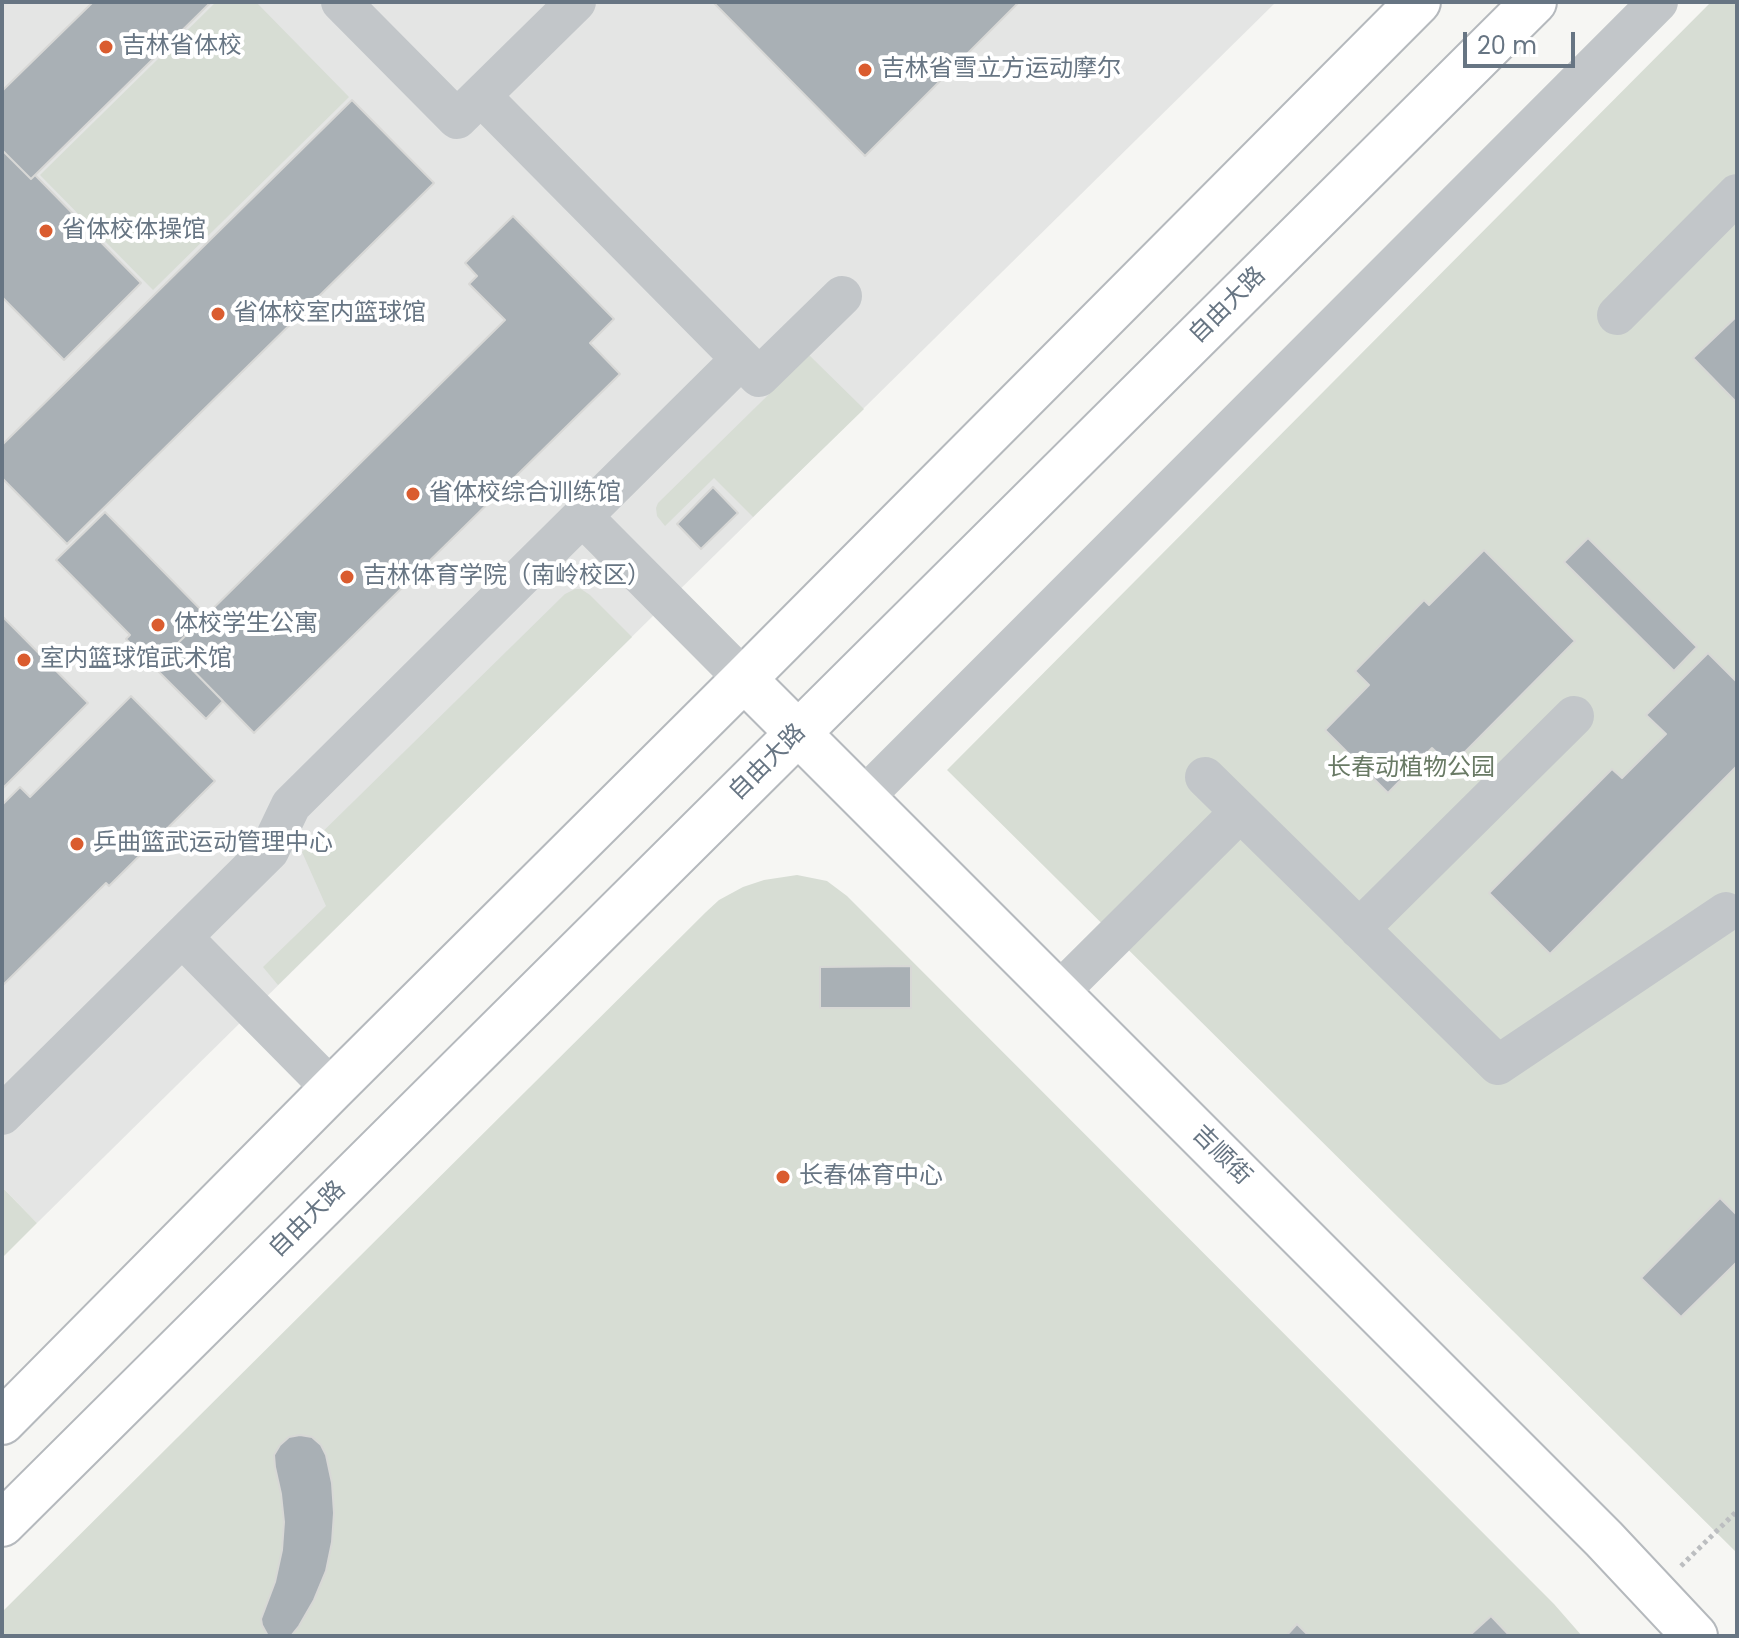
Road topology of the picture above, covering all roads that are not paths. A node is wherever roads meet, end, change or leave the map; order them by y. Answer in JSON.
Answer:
{"nodes":[{"id":1,"x":341,"y":2,"type":"edge"},
{"id":2,"x":576,"y":2,"type":"edge"},
{"id":3,"x":1418,"y":2,"type":"edge"},
{"id":4,"x":1534,"y":2,"type":"edge"},
{"id":5,"x":1658,"y":2,"type":"edge"},
{"id":6,"x":481,"y":96,"type":"junction"},
{"id":7,"x":1737,"y":194,"type":"edge"},
{"id":8,"x":842,"y":296,"type":"dead end"},
{"id":9,"x":1617,"y":315,"type":"dead end"},
{"id":10,"x":741,"y":359,"type":"junction"},
{"id":11,"x":582,"y":516,"type":"junction"},
{"id":12,"x":744,"y":679,"type":"junction"},
{"id":13,"x":1574,"y":716,"type":"dead end"},
{"id":14,"x":798,"y":733,"type":"junction"},
{"id":15,"x":1205,"y":777,"type":"dead end"},
{"id":16,"x":863,"y":798,"type":"junction"},
{"id":17,"x":1240,"y":812,"type":"junction"},
{"id":18,"x":1726,"y":912,"type":"dead end"},
{"id":19,"x":1359,"y":929,"type":"junction"},
{"id":20,"x":182,"y":937,"type":"junction"},
{"id":21,"x":1058,"y":993,"type":"junction"},
{"id":22,"x":332,"y":1089,"type":"junction"},
{"id":23,"x":2,"y":1115,"type":"edge"},
{"id":24,"x":2,"y":1422,"type":"edge"},
{"id":25,"x":2,"y":1524,"type":"edge"},
{"id":26,"x":1695,"y":1636,"type":"edge"}],
"edges":[{"from":1,"to":6,"type":"street"},
{"from":2,"to":6,"type":"street"},
{"from":3,"to":12,"type":"main road"},
{"from":4,"to":14,"type":"main road","name":"自由大路"},
{"from":5,"to":16,"type":"street"},
{"from":6,"to":10,"type":"street"},
{"from":7,"to":9,"type":"street"},
{"from":8,"to":10,"type":"street"},
{"from":10,"to":11,"type":"street"},
{"from":11,"to":12,"type":"street"},
{"from":11,"to":20,"type":"street"},
{"from":12,"to":14,"type":"main road","name":"吉顺街"},
{"from":12,"to":22,"type":"main road"},
{"from":13,"to":19,"type":"street"},
{"from":14,"to":16,"type":"main road","name":"吉顺街"},
{"from":14,"to":25,"type":"main road","name":"自由大路"},
{"from":15,"to":17,"type":"street"},
{"from":16,"to":21,"type":"main road","name":"吉顺街"},
{"from":17,"to":19,"type":"street"},
{"from":17,"to":21,"type":"street"},
{"from":18,"to":19,"type":"street"},
{"from":20,"to":22,"type":"street"},
{"from":20,"to":23,"type":"street"},
{"from":21,"to":26,"type":"main road","name":"吉顺街"},
{"from":22,"to":24,"type":"main road"}]}
